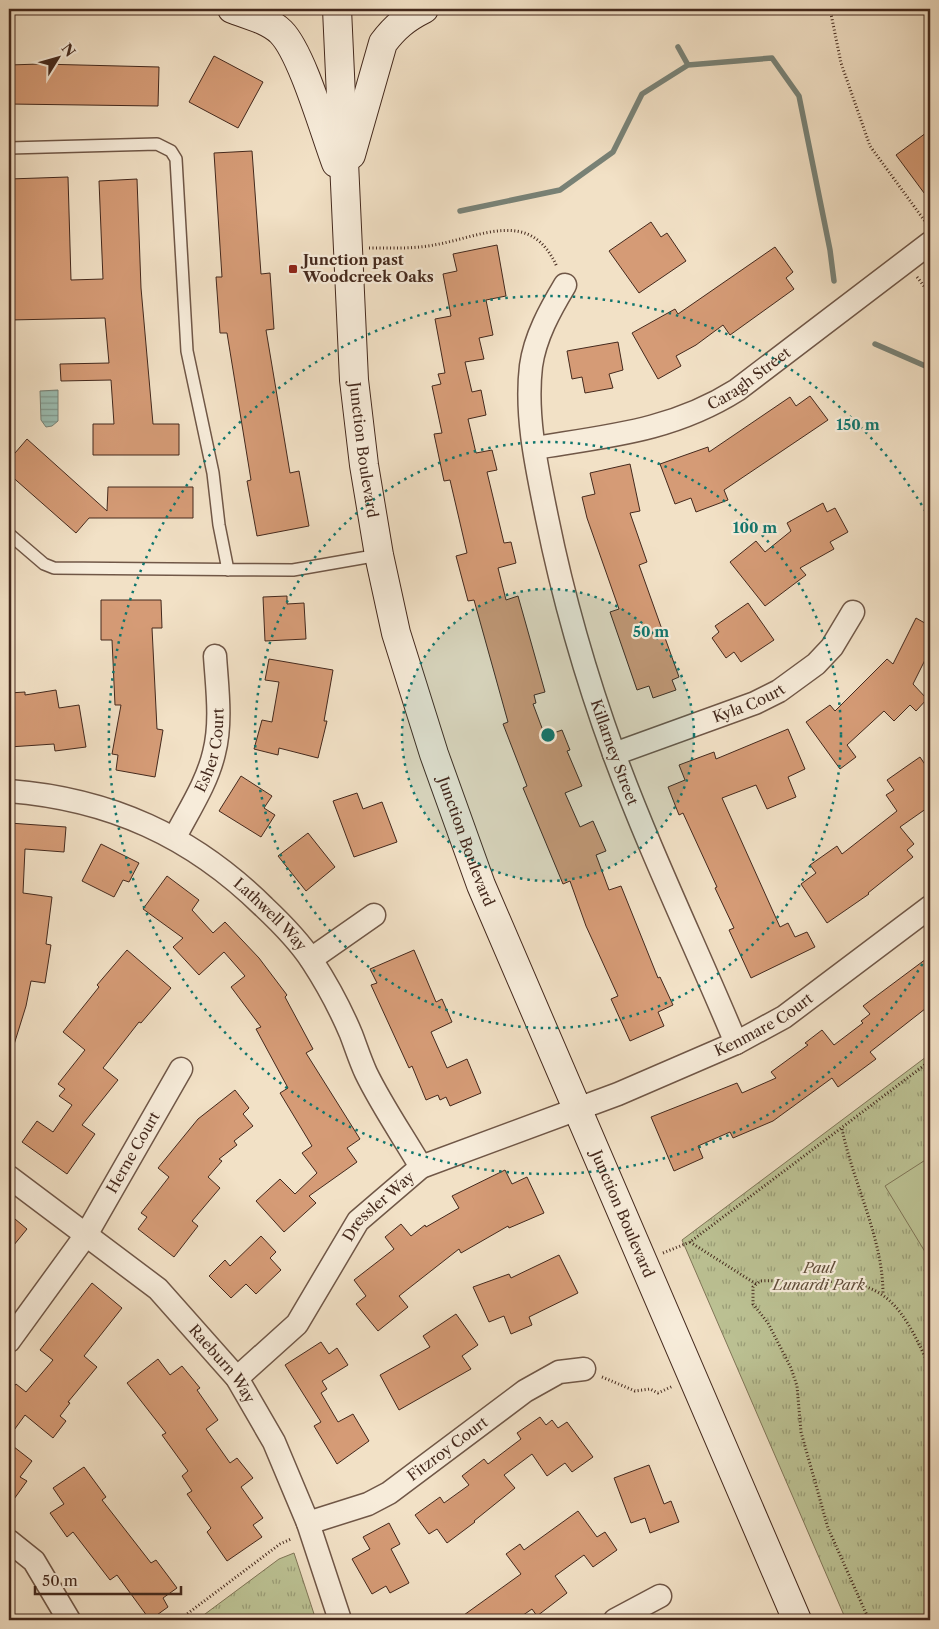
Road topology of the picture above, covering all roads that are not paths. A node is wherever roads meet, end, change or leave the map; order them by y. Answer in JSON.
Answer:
{"nodes":[{"id":1,"x":232,"y":9,"type":"edge"},
{"id":2,"x":337,"y":9,"type":"edge"},
{"id":3,"x":424,"y":9,"type":"edge"},
{"id":4,"x":9,"y":148,"type":"edge"},
{"id":5,"x":344,"y":183,"type":"junction"},
{"id":6,"x":930,"y":243,"type":"edge"},
{"id":7,"x":565,"y":285,"type":"road end"},
{"id":8,"x":535,"y":448,"type":"junction"},
{"id":9,"x":9,"y":534,"type":"edge"},
{"id":10,"x":379,"y":556,"type":"junction"},
{"id":11,"x":228,"y":570,"type":"junction"},
{"id":12,"x":853,"y":612,"type":"dead end"},
{"id":13,"x":215,"y":656,"type":"dead end"},
{"id":14,"x":614,"y":754,"type":"junction"},
{"id":15,"x":9,"y":791,"type":"edge"},
{"id":16,"x":175,"y":837,"type":"junction"},
{"id":17,"x":930,"y":907,"type":"edge"},
{"id":18,"x":374,"y":915,"type":"dead end"},
{"id":19,"x":310,"y":959,"type":"junction"},
{"id":20,"x":736,"y":1043,"type":"junction"},
{"id":21,"x":181,"y":1070,"type":"dead end"},
{"id":22,"x":577,"y":1108,"type":"junction"},
{"id":23,"x":421,"y":1167,"type":"junction"},
{"id":24,"x":9,"y":1177,"type":"edge"},
{"id":25,"x":86,"y":1235,"type":"junction"},
{"id":26,"x":9,"y":1341,"type":"edge"},
{"id":27,"x":584,"y":1369,"type":"road end"},
{"id":28,"x":237,"y":1378,"type":"junction"},
{"id":29,"x":308,"y":1523,"type":"junction"},
{"id":30,"x":9,"y":1541,"type":"edge"},
{"id":31,"x":660,"y":1596,"type":"dead end"},
{"id":32,"x":69,"y":1620,"type":"edge"},
{"id":33,"x":340,"y":1620,"type":"edge"},
{"id":34,"x":615,"y":1620,"type":"edge"},
{"id":35,"x":797,"y":1620,"type":"edge"}],
"edges":[{"from":1,"to":5,"type":"main road"},
{"from":2,"to":5,"type":"main road","name":"Junction Boulevard"},
{"from":3,"to":5,"type":"main road"},
{"from":4,"to":11,"type":"lane"},
{"from":5,"to":10,"type":"main road","name":"Junction Boulevard"},
{"from":6,"to":8,"type":"street","name":"Caragh Street"},
{"from":7,"to":8,"type":"street","name":"Killarney Street"},
{"from":8,"to":14,"type":"street","name":"Killarney Street"},
{"from":9,"to":11,"type":"lane"},
{"from":10,"to":11,"type":"lane"},
{"from":10,"to":22,"type":"main road","name":"Junction Boulevard"},
{"from":12,"to":14,"type":"street","name":"Kyla Court"},
{"from":13,"to":16,"type":"street","name":"Esher Court"},
{"from":14,"to":20,"type":"street","name":"Killarney Street"},
{"from":15,"to":16,"type":"street","name":"Lathwell Way"},
{"from":16,"to":19,"type":"street","name":"Lathwell Way"},
{"from":17,"to":20,"type":"street","name":"Kenmare Court"},
{"from":18,"to":19,"type":"street"},
{"from":19,"to":23,"type":"street","name":"Lathwell Way"},
{"from":20,"to":22,"type":"street","name":"Kenmare Court"},
{"from":21,"to":25,"type":"street","name":"Herne Court"},
{"from":22,"to":23,"type":"street","name":"Dressler Way"},
{"from":22,"to":35,"type":"main road","name":"Junction Boulevard"},
{"from":23,"to":28,"type":"street","name":"Dressler Way"},
{"from":24,"to":25,"type":"street","name":"Raeburn Way"},
{"from":25,"to":26,"type":"street","name":"Herne Court"},
{"from":25,"to":28,"type":"street","name":"Raeburn Way"},
{"from":27,"to":29,"type":"street","name":"Fitzroy Court"},
{"from":28,"to":29,"type":"street","name":"Raeburn Way"},
{"from":29,"to":33,"type":"street","name":"Raeburn Way"},
{"from":30,"to":32,"type":"street"},
{"from":31,"to":34,"type":"street"}]}
